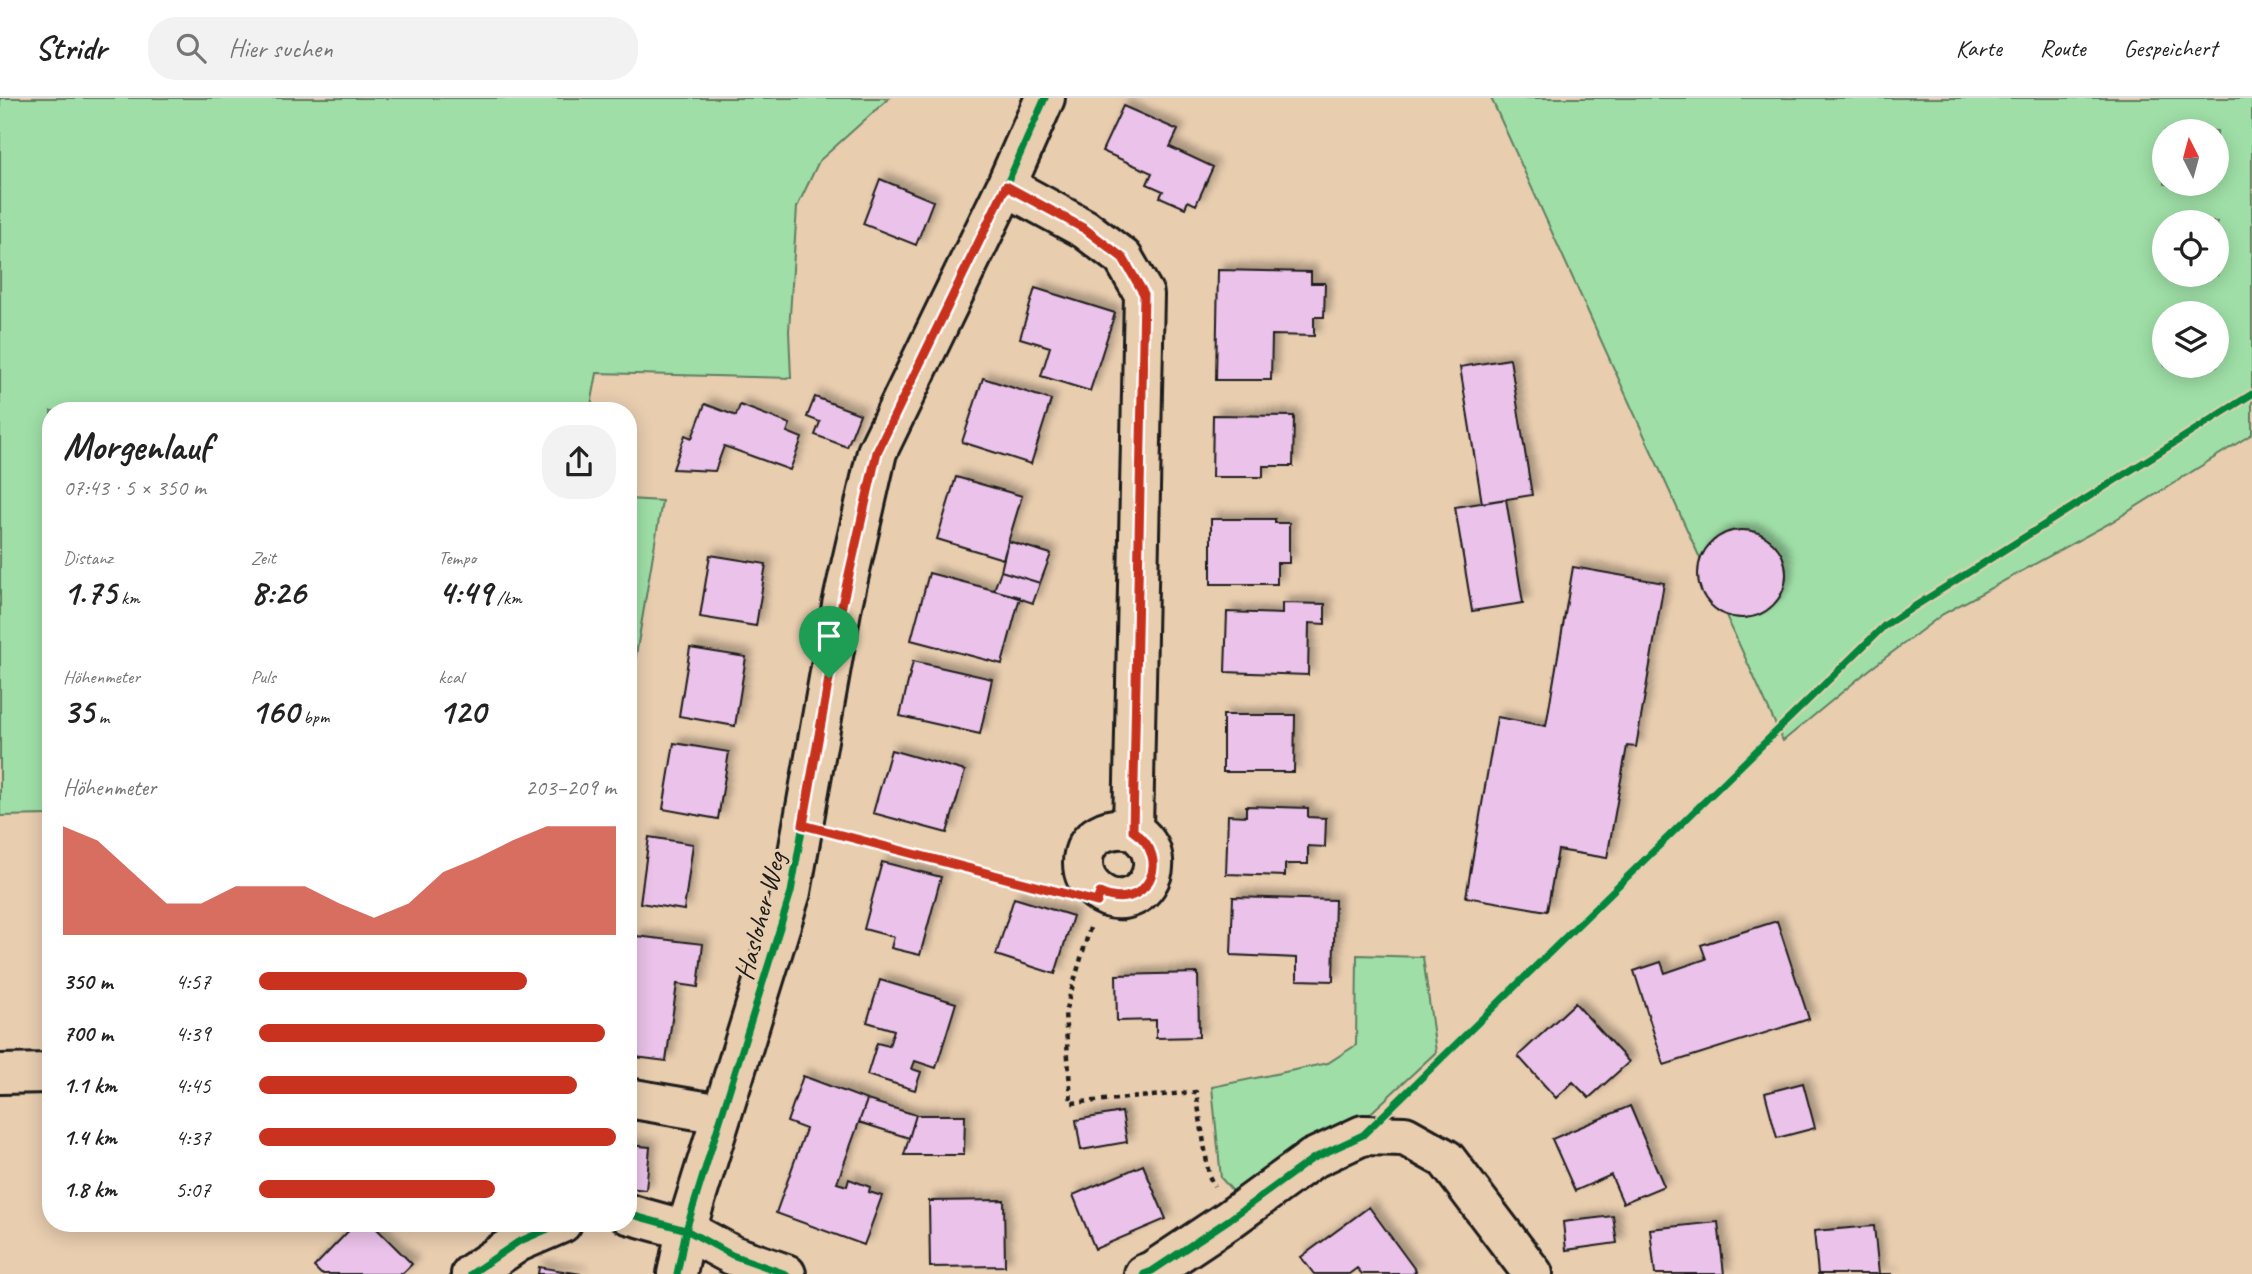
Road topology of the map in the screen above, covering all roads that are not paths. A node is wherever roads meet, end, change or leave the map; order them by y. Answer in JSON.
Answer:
{"nodes":[{"id":1,"x":1045,"y":98,"type":"edge"},
{"id":2,"x":1006,"y":186,"type":"junction"},
{"id":3,"x":1133,"y":831,"type":"junction"},
{"id":4,"x":42,"y":1073,"type":"edge"},
{"id":5,"x":0,"y":1074,"type":"edge"},
{"id":6,"x":637,"y":1100,"type":"edge"},
{"id":7,"x":722,"y":1114,"type":"junction"},
{"id":8,"x":637,"y":1216,"type":"edge"},
{"id":9,"x":687,"y":1230,"type":"junction"},
{"id":10,"x":541,"y":1232,"type":"edge"},
{"id":11,"x":471,"y":1274,"type":"edge"},
{"id":12,"x":677,"y":1274,"type":"edge"},
{"id":13,"x":786,"y":1274,"type":"edge"},
{"id":14,"x":1144,"y":1274,"type":"edge"},
{"id":15,"x":1534,"y":1274,"type":"edge"}],
"edges":[{"from":1,"to":2,"type":"street","name":"Hasloher Weg"},
{"from":2,"to":3,"type":"street"},
{"from":2,"to":7,"type":"street","name":"Hasloher Weg"},
{"from":3,"to":3,"type":"street"},
{"from":4,"to":5,"type":"street"},
{"from":6,"to":7,"type":"street"},
{"from":7,"to":9,"type":"street","name":"Hasloher Weg"},
{"from":8,"to":9,"type":"street"},
{"from":9,"to":12,"type":"street","name":"Hasloher Weg"},
{"from":9,"to":13,"type":"street"},
{"from":10,"to":11,"type":"street"},
{"from":14,"to":15,"type":"street"}]}
